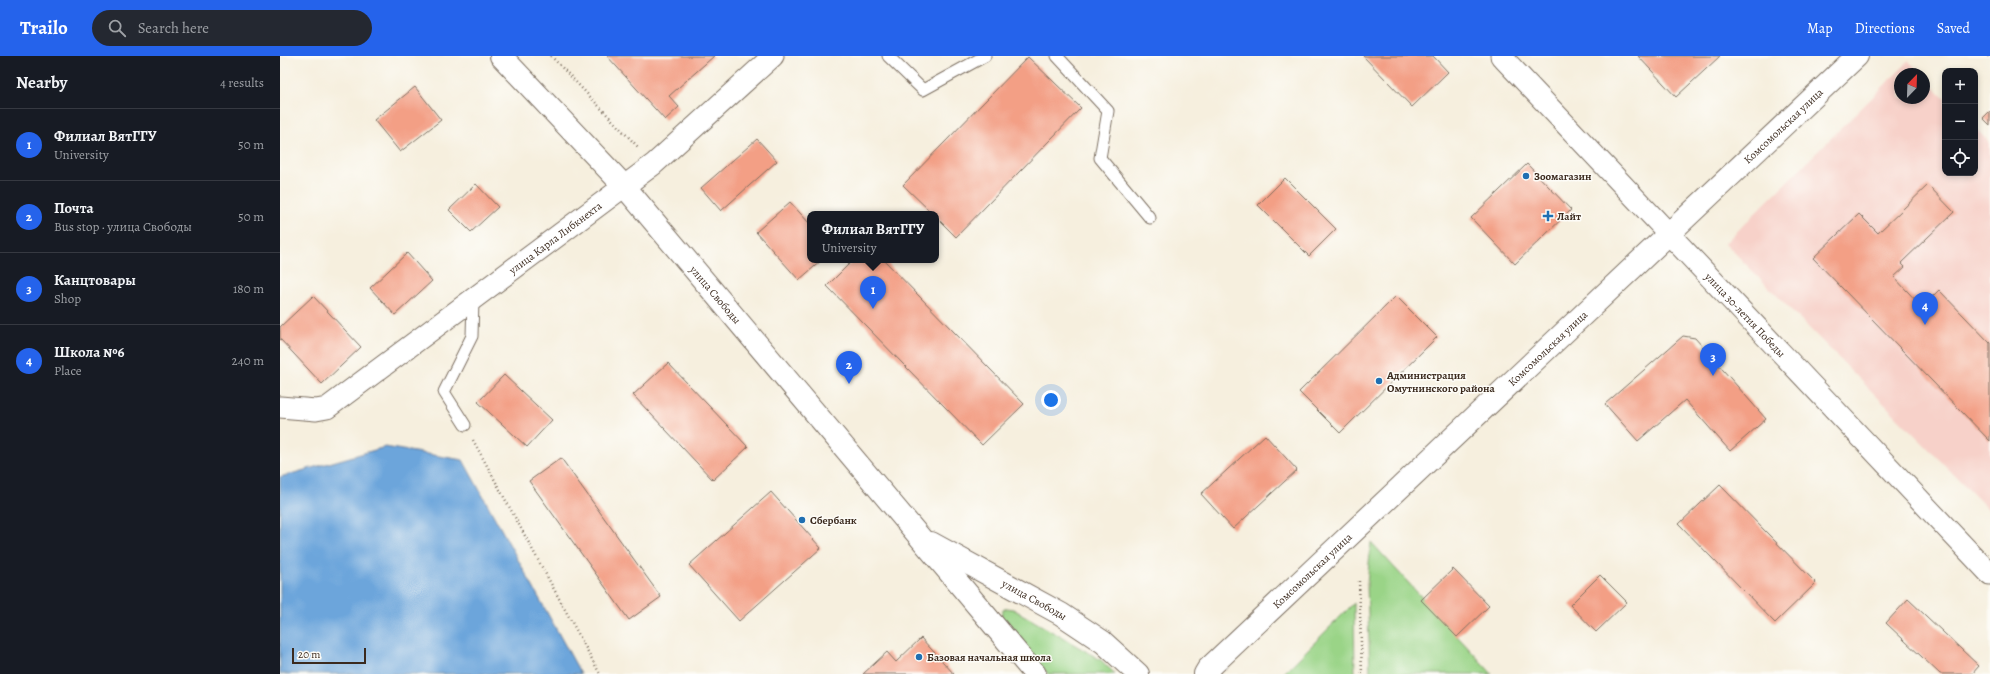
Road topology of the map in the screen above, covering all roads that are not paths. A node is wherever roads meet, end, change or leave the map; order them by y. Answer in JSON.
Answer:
{"nodes":[{"id":1,"x":501,"y":56,"type":"edge"},
{"id":2,"x":773,"y":56,"type":"edge"},
{"id":3,"x":888,"y":56,"type":"edge"},
{"id":4,"x":985,"y":56,"type":"edge"},
{"id":5,"x":1057,"y":56,"type":"edge"},
{"id":6,"x":1501,"y":56,"type":"edge"},
{"id":7,"x":1857,"y":56,"type":"edge"},
{"id":8,"x":625,"y":188,"type":"junction"},
{"id":9,"x":1150,"y":218,"type":"dead end"},
{"id":10,"x":1668,"y":234,"type":"junction"},
{"id":11,"x":473,"y":300,"type":"junction"},
{"id":12,"x":280,"y":407,"type":"edge"},
{"id":13,"x":465,"y":426,"type":"road end"},
{"id":14,"x":922,"y":539,"type":"junction"},
{"id":15,"x":1990,"y":574,"type":"edge"},
{"id":16,"x":1035,"y":674,"type":"edge"},
{"id":17,"x":1138,"y":674,"type":"edge"},
{"id":18,"x":1205,"y":674,"type":"edge"}],
"edges":[{"from":1,"to":8,"type":"street","name":"улица Свободы"},
{"from":2,"to":8,"type":"street","name":"улица Карла Либкнехта"},
{"from":3,"to":4,"type":"lane"},
{"from":5,"to":9,"type":"lane"},
{"from":6,"to":10,"type":"street","name":"улица 30-летия Победы"},
{"from":7,"to":10,"type":"street","name":"Комсомольская улица"},
{"from":8,"to":11,"type":"street","name":"улица Карла Либкнехта"},
{"from":8,"to":14,"type":"street","name":"улица Свободы"},
{"from":10,"to":15,"type":"street","name":"улица 30-летия Победы"},
{"from":10,"to":18,"type":"street","name":"Комсомольская улица"},
{"from":11,"to":12,"type":"street","name":"улица Карла Либкнехта"},
{"from":11,"to":13,"type":"lane"},
{"from":14,"to":16,"type":"street","name":"улица Свободы"},
{"from":14,"to":17,"type":"street","name":"улица Свободы"}]}
